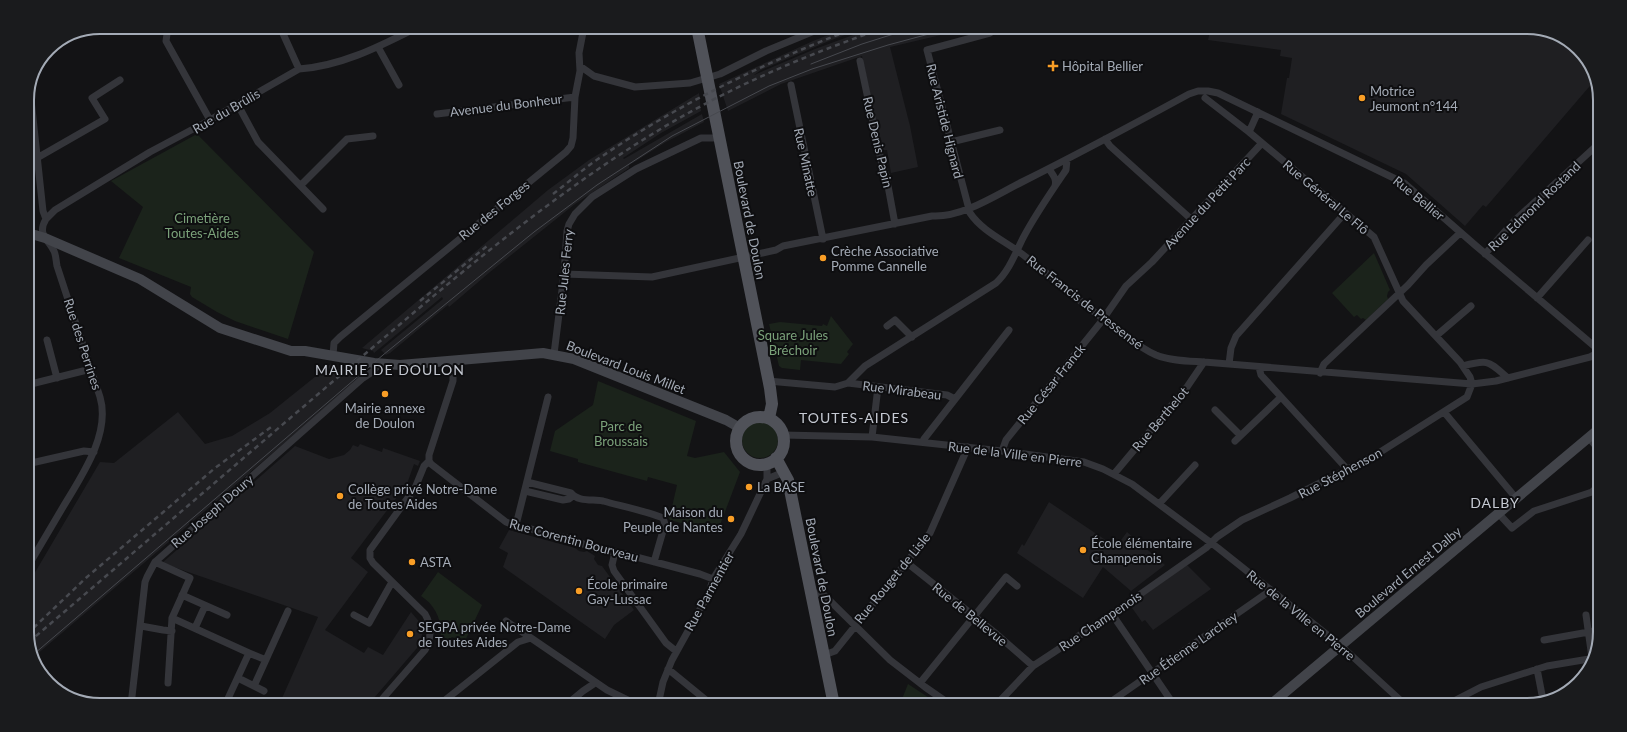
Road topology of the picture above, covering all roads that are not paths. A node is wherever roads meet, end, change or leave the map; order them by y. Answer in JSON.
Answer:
{"nodes":[{"id":1,"x":167,"y":34,"type":"edge"},
{"id":2,"x":283,"y":34,"type":"edge"},
{"id":3,"x":404,"y":34,"type":"edge"},
{"id":4,"x":583,"y":34,"type":"edge"},
{"id":5,"x":698,"y":34,"type":"edge"},
{"id":6,"x":807,"y":34,"type":"edge"},
{"id":7,"x":986,"y":34,"type":"edge"},
{"id":8,"x":378,"y":47,"type":"junction"},
{"id":9,"x":860,"y":61,"type":"dead end"},
{"id":10,"x":580,"y":66,"type":"junction"},
{"id":11,"x":299,"y":69,"type":"junction"},
{"id":12,"x":707,"y":78,"type":"junction"},
{"id":13,"x":120,"y":80,"type":"dead end"},
{"id":14,"x":398,"y":85,"type":"dead end"},
{"id":15,"x":791,"y":85,"type":"dead end"},
{"id":16,"x":575,"y":97,"type":"junction"},
{"id":17,"x":1205,"y":98,"type":"dead end"},
{"id":18,"x":238,"y":104,"type":"junction"},
{"id":19,"x":1258,"y":112,"type":"junction"},
{"id":20,"x":437,"y":114,"type":"dead end"},
{"id":21,"x":210,"y":120,"type":"junction"},
{"id":22,"x":34,"y":129,"type":"edge"},
{"id":23,"x":1000,"y":130,"type":"dead end"},
{"id":24,"x":1249,"y":132,"type":"junction"},
{"id":25,"x":373,"y":136,"type":"dead end"},
{"id":26,"x":719,"y":138,"type":"junction"},
{"id":27,"x":1105,"y":139,"type":"junction"},
{"id":28,"x":951,"y":142,"type":"junction"},
{"id":29,"x":1262,"y":143,"type":"junction"},
{"id":30,"x":1593,"y":149,"type":"edge"},
{"id":31,"x":37,"y":158,"type":"junction"},
{"id":32,"x":1067,"y":160,"type":"junction"},
{"id":33,"x":1049,"y":169,"type":"junction"},
{"id":34,"x":301,"y":186,"type":"junction"},
{"id":35,"x":1055,"y":186,"type":"junction"},
{"id":36,"x":968,"y":208,"type":"junction"},
{"id":37,"x":323,"y":209,"type":"dead end"},
{"id":38,"x":1345,"y":213,"type":"junction"},
{"id":39,"x":46,"y":219,"type":"junction"},
{"id":40,"x":1191,"y":220,"type":"junction"},
{"id":41,"x":895,"y":224,"type":"junction"},
{"id":42,"x":1460,"y":233,"type":"junction"},
{"id":43,"x":34,"y":235,"type":"edge"},
{"id":44,"x":45,"y":238,"type":"junction"},
{"id":45,"x":823,"y":239,"type":"junction"},
{"id":46,"x":1588,"y":240,"type":"dead end"},
{"id":47,"x":1018,"y":251,"type":"junction"},
{"id":48,"x":1485,"y":254,"type":"junction"},
{"id":49,"x":743,"y":256,"type":"junction"},
{"id":50,"x":564,"y":274,"type":"junction"},
{"id":51,"x":1400,"y":293,"type":"junction"},
{"id":52,"x":1537,"y":298,"type":"junction"},
{"id":53,"x":1471,"y":306,"type":"dead end"},
{"id":54,"x":1102,"y":319,"type":"junction"},
{"id":55,"x":887,"y":326,"type":"dead end"},
{"id":56,"x":1008,"y":330,"type":"dead end"},
{"id":57,"x":1436,"y":336,"type":"junction"},
{"id":58,"x":912,"y":337,"type":"junction"},
{"id":59,"x":46,"y":340,"type":"dead end"},
{"id":60,"x":1593,"y":346,"type":"edge"},
{"id":61,"x":554,"y":354,"type":"junction"},
{"id":62,"x":333,"y":355,"type":"junction"},
{"id":63,"x":1593,"y":356,"type":"edge"},
{"id":64,"x":453,"y":362,"type":"junction"},
{"id":65,"x":1204,"y":362,"type":"junction"},
{"id":66,"x":378,"y":364,"type":"junction"},
{"id":67,"x":1229,"y":364,"type":"junction"},
{"id":68,"x":1463,"y":366,"type":"junction"},
{"id":69,"x":1258,"y":367,"type":"junction"},
{"id":70,"x":91,"y":369,"type":"junction"},
{"id":71,"x":1320,"y":372,"type":"junction"},
{"id":72,"x":57,"y":378,"type":"junction"},
{"id":73,"x":1508,"y":378,"type":"junction"},
{"id":74,"x":768,"y":381,"type":"junction"},
{"id":75,"x":34,"y":383,"type":"edge"},
{"id":76,"x":848,"y":383,"type":"junction"},
{"id":77,"x":1472,"y":384,"type":"junction"},
{"id":78,"x":878,"y":387,"type":"junction"},
{"id":79,"x":548,"y":397,"type":"dead end"},
{"id":80,"x":1281,"y":397,"type":"junction"},
{"id":81,"x":955,"y":399,"type":"junction"},
{"id":82,"x":1215,"y":410,"type":"dead end"},
{"id":83,"x":1444,"y":412,"type":"junction"},
{"id":84,"x":769,"y":418,"type":"junction"},
{"id":85,"x":740,"y":428,"type":"junction"},
{"id":86,"x":1593,"y":434,"type":"edge"},
{"id":87,"x":783,"y":435,"type":"junction"},
{"id":88,"x":872,"y":437,"type":"junction"},
{"id":89,"x":1588,"y":438,"type":"junction"},
{"id":90,"x":924,"y":439,"type":"dead end"},
{"id":91,"x":1593,"y":443,"type":"edge"},
{"id":92,"x":968,"y":448,"type":"junction"},
{"id":93,"x":1002,"y":451,"type":"junction"},
{"id":94,"x":94,"y":452,"type":"junction"},
{"id":95,"x":776,"y":458,"type":"junction"},
{"id":96,"x":429,"y":461,"type":"junction"},
{"id":97,"x":34,"y":463,"type":"edge"},
{"id":98,"x":765,"y":464,"type":"junction"},
{"id":99,"x":1195,"y":464,"type":"dead end"},
{"id":100,"x":1347,"y":469,"type":"junction"},
{"id":101,"x":784,"y":472,"type":"junction"},
{"id":102,"x":1114,"y":474,"type":"junction"},
{"id":103,"x":767,"y":479,"type":"junction"},
{"id":104,"x":527,"y":482,"type":"junction"},
{"id":105,"x":525,"y":491,"type":"junction"},
{"id":106,"x":1593,"y":491,"type":"edge"},
{"id":107,"x":573,"y":496,"type":"junction"},
{"id":108,"x":1516,"y":498,"type":"junction"},
{"id":109,"x":1159,"y":504,"type":"junction"},
{"id":110,"x":1498,"y":513,"type":"junction"},
{"id":111,"x":516,"y":524,"type":"junction"},
{"id":112,"x":1211,"y":543,"type":"junction"},
{"id":113,"x":615,"y":552,"type":"junction"},
{"id":114,"x":34,"y":556,"type":"edge"},
{"id":115,"x":155,"y":562,"type":"junction"},
{"id":116,"x":654,"y":562,"type":"junction"},
{"id":117,"x":906,"y":562,"type":"junction"},
{"id":118,"x":713,"y":579,"type":"junction"},
{"id":119,"x":392,"y":582,"type":"junction"},
{"id":120,"x":1017,"y":586,"type":"dead end"},
{"id":121,"x":1271,"y":590,"type":"junction"},
{"id":122,"x":811,"y":594,"type":"junction"},
{"id":123,"x":182,"y":595,"type":"junction"},
{"id":124,"x":205,"y":606,"type":"junction"},
{"id":125,"x":288,"y":611,"type":"dead end"},
{"id":126,"x":1112,"y":614,"type":"junction"},
{"id":127,"x":227,"y":615,"type":"dead end"},
{"id":128,"x":354,"y":615,"type":"dead end"},
{"id":129,"x":1586,"y":616,"type":"dead end"},
{"id":130,"x":975,"y":617,"type":"junction"},
{"id":131,"x":172,"y":618,"type":"junction"},
{"id":132,"x":506,"y":620,"type":"dead end"},
{"id":133,"x":140,"y":626,"type":"junction"},
{"id":134,"x":854,"y":626,"type":"junction"},
{"id":135,"x":195,"y":628,"type":"junction"},
{"id":136,"x":172,"y":631,"type":"junction"},
{"id":137,"x":1593,"y":632,"type":"edge"},
{"id":138,"x":1588,"y":633,"type":"junction"},
{"id":139,"x":531,"y":638,"type":"junction"},
{"id":140,"x":1544,"y":640,"type":"dead end"},
{"id":141,"x":1340,"y":645,"type":"junction"},
{"id":142,"x":1591,"y":648,"type":"edge"},
{"id":143,"x":676,"y":651,"type":"junction"},
{"id":144,"x":249,"y":653,"type":"junction"},
{"id":145,"x":824,"y":655,"type":"junction"},
{"id":146,"x":1587,"y":659,"type":"edge"},
{"id":147,"x":266,"y":660,"type":"junction"},
{"id":148,"x":1033,"y":666,"type":"junction"},
{"id":149,"x":668,"y":669,"type":"junction"},
{"id":150,"x":1537,"y":670,"type":"junction"},
{"id":151,"x":1152,"y":673,"type":"junction"},
{"id":152,"x":238,"y":678,"type":"junction"},
{"id":153,"x":168,"y":683,"type":"dead end"},
{"id":154,"x":595,"y":683,"type":"junction"},
{"id":155,"x":920,"y":683,"type":"junction"},
{"id":156,"x":254,"y":686,"type":"junction"},
{"id":157,"x":264,"y":691,"type":"dead end"},
{"id":158,"x":1542,"y":695,"type":"edge"},
{"id":159,"x":132,"y":698,"type":"edge"},
{"id":160,"x":229,"y":698,"type":"edge"},
{"id":161,"x":383,"y":698,"type":"edge"},
{"id":162,"x":449,"y":698,"type":"edge"},
{"id":163,"x":574,"y":698,"type":"edge"},
{"id":164,"x":624,"y":698,"type":"edge"},
{"id":165,"x":660,"y":698,"type":"edge"},
{"id":166,"x":703,"y":698,"type":"edge"},
{"id":167,"x":833,"y":698,"type":"edge"},
{"id":168,"x":942,"y":698,"type":"edge"},
{"id":169,"x":1003,"y":698,"type":"edge"},
{"id":170,"x":1116,"y":698,"type":"edge"},
{"id":171,"x":1169,"y":698,"type":"edge"},
{"id":172,"x":1278,"y":698,"type":"edge"},
{"id":173,"x":1398,"y":698,"type":"edge"},
{"id":174,"x":1460,"y":698,"type":"edge"}],
"edges":[{"from":1,"to":21,"type":"street"},
{"from":2,"to":11,"type":"street"},
{"from":3,"to":8,"type":"street","name":"Rue du Brûlis"},
{"from":4,"to":10,"type":"street","name":"Rue des Forges"},
{"from":5,"to":12,"type":"main road","name":"Boulevard de Doulon"},
{"from":6,"to":12,"type":"street"},
{"from":7,"to":28,"type":"street","name":"Rue Aristide Hignard"},
{"from":8,"to":11,"type":"street","name":"Rue du Brûlis"},
{"from":8,"to":14,"type":"street"},
{"from":9,"to":41,"type":"street","name":"Rue Denis Papin"},
{"from":10,"to":12,"type":"street"},
{"from":10,"to":16,"type":"street","name":"Rue des Forges"},
{"from":11,"to":18,"type":"street","name":"Rue du Brûlis"},
{"from":12,"to":26,"type":"main road","name":"Boulevard de Doulon"},
{"from":13,"to":31,"type":"street"},
{"from":15,"to":45,"type":"street","name":"Rue Minatte"},
{"from":16,"to":20,"type":"street","name":"Avenue du Bonheur"},
{"from":16,"to":62,"type":"street","name":"Rue des Forges"},
{"from":17,"to":24,"type":"street","name":"Rue Général Le Flô"},
{"from":18,"to":21,"type":"street","name":"Rue du Brûlis"},
{"from":18,"to":34,"type":"street"},
{"from":19,"to":24,"type":"street"},
{"from":19,"to":27,"type":"street","name":"Rue Bellier"},
{"from":19,"to":42,"type":"street","name":"Rue Bellier"},
{"from":21,"to":39,"type":"street","name":"Rue du Brûlis"},
{"from":22,"to":31,"type":"street"},
{"from":23,"to":28,"type":"street"},
{"from":24,"to":29,"type":"street","name":"Rue Général Le Flô"},
{"from":25,"to":34,"type":"street"},
{"from":26,"to":49,"type":"main road","name":"Boulevard de Doulon"},
{"from":26,"to":50,"type":"street","name":"Rue Jules Ferry"},
{"from":27,"to":32,"type":"street"},
{"from":27,"to":40,"type":"street"},
{"from":28,"to":36,"type":"street","name":"Rue Aristide Hignard"},
{"from":29,"to":38,"type":"street","name":"Rue Général Le Flô"},
{"from":29,"to":40,"type":"street","name":"Avenue du Petit Parc"},
{"from":30,"to":48,"type":"street","name":"Rue Edmond Rostand"},
{"from":31,"to":39,"type":"street"},
{"from":32,"to":33,"type":"street"},
{"from":32,"to":35,"type":"street"},
{"from":33,"to":35,"type":"street"},
{"from":33,"to":36,"type":"street"},
{"from":34,"to":37,"type":"street"},
{"from":35,"to":47,"type":"street"},
{"from":36,"to":41,"type":"street"},
{"from":36,"to":47,"type":"street","name":"Rue Francis de Pressensé"},
{"from":38,"to":51,"type":"street","name":"Rue Général Le Flô"},
{"from":38,"to":67,"type":"street"},
{"from":39,"to":44,"type":"street"},
{"from":40,"to":54,"type":"street","name":"Avenue du Petit Parc"},
{"from":41,"to":45,"type":"street"},
{"from":42,"to":48,"type":"street","name":"Rue Bellier"},
{"from":42,"to":51,"type":"street"},
{"from":43,"to":44,"type":"street","name":"Boulevard Louis Millet"},
{"from":44,"to":62,"type":"street","name":"Boulevard Louis Millet"},
{"from":44,"to":70,"type":"street","name":"Rue des Perrines"},
{"from":45,"to":49,"type":"street"},
{"from":46,"to":52,"type":"street"},
{"from":47,"to":54,"type":"street","name":"Rue Francis de Pressensé"},
{"from":47,"to":58,"type":"street"},
{"from":48,"to":52,"type":"street","name":"Rue Bellier"},
{"from":49,"to":50,"type":"street"},
{"from":49,"to":74,"type":"main road","name":"Boulevard de Doulon"},
{"from":50,"to":61,"type":"street","name":"Rue Jules Ferry"},
{"from":51,"to":57,"type":"street","name":"Rue Général Le Flô"},
{"from":51,"to":71,"type":"street"},
{"from":52,"to":60,"type":"street","name":"Rue Bellier"},
{"from":53,"to":57,"type":"street"},
{"from":54,"to":65,"type":"street","name":"Rue Francis de Pressensé"},
{"from":54,"to":93,"type":"street","name":"Rue César Franck"},
{"from":55,"to":58,"type":"street"},
{"from":56,"to":81,"type":"street"},
{"from":57,"to":68,"type":"street","name":"Rue Général Le Flô"},
{"from":58,"to":76,"type":"street"},
{"from":59,"to":72,"type":"street"},
{"from":61,"to":64,"type":"street","name":"Boulevard Louis Millet"},
{"from":61,"to":85,"type":"street","name":"Boulevard Louis Millet"},
{"from":62,"to":66,"type":"street","name":"Boulevard Louis Millet"},
{"from":63,"to":73,"type":"street"},
{"from":64,"to":66,"type":"street","name":"Boulevard Louis Millet"},
{"from":64,"to":96,"type":"street"},
{"from":65,"to":67,"type":"street","name":"Rue Francis de Pressensé"},
{"from":65,"to":102,"type":"street","name":"Rue Berthelot"},
{"from":66,"to":115,"type":"street","name":"Rue Joseph Doury"},
{"from":67,"to":69,"type":"street","name":"Rue Francis de Pressensé"},
{"from":68,"to":73,"type":"street"},
{"from":68,"to":77,"type":"street","name":"Rue Général Le Flô"},
{"from":69,"to":71,"type":"street","name":"Rue Francis de Pressensé"},
{"from":69,"to":80,"type":"street"},
{"from":70,"to":72,"type":"street"},
{"from":70,"to":94,"type":"street","name":"Rue des Perrines"},
{"from":71,"to":77,"type":"street","name":"Rue Francis de Pressensé"},
{"from":72,"to":75,"type":"street"},
{"from":73,"to":77,"type":"street","name":"Rue Francis de Pressensé"},
{"from":74,"to":76,"type":"street"},
{"from":74,"to":84,"type":"main road","name":"Boulevard de Doulon"},
{"from":76,"to":78,"type":"street","name":"Rue Mirabeau"},
{"from":77,"to":83,"type":"street","name":"Rue Stéphenson"},
{"from":78,"to":81,"type":"street","name":"Rue Mirabeau"},
{"from":78,"to":88,"type":"street"},
{"from":79,"to":104,"type":"street"},
{"from":80,"to":82,"type":"street"},
{"from":80,"to":100,"type":"street"},
{"from":81,"to":90,"type":"street"},
{"from":83,"to":100,"type":"street","name":"Rue Stéphenson"},
{"from":83,"to":108,"type":"street"},
{"from":84,"to":85,"type":"main road"},
{"from":84,"to":87,"type":"main road"},
{"from":85,"to":98,"type":"main road"},
{"from":86,"to":89,"type":"street","name":"Boulevard Ernest Dalby"},
{"from":87,"to":88,"type":"street","name":"Rue de la Ville en Pierre"},
{"from":87,"to":95,"type":"main road"},
{"from":88,"to":92,"type":"street","name":"Rue de la Ville en Pierre"},
{"from":89,"to":91,"type":"street"},
{"from":89,"to":108,"type":"street","name":"Boulevard Ernest Dalby"},
{"from":92,"to":93,"type":"street","name":"Rue de la Ville en Pierre"},
{"from":92,"to":117,"type":"street","name":"Rue Rouget de Lisle"},
{"from":93,"to":102,"type":"street","name":"Rue de la Ville en Pierre"},
{"from":94,"to":97,"type":"street"},
{"from":94,"to":114,"type":"street","name":"Rue des Perrines"},
{"from":95,"to":98,"type":"main road"},
{"from":95,"to":101,"type":"main road","name":"Boulevard de Doulon"},
{"from":96,"to":111,"type":"street","name":"Rue Corentin Bourveau"},
{"from":96,"to":119,"type":"street"},
{"from":98,"to":103,"type":"street"},
{"from":99,"to":109,"type":"street"},
{"from":100,"to":112,"type":"street","name":"Rue Stéphenson"},
{"from":101,"to":103,"type":"street"},
{"from":101,"to":122,"type":"main road","name":"Boulevard de Doulon"},
{"from":102,"to":109,"type":"street","name":"Rue de la Ville en Pierre"},
{"from":103,"to":118,"type":"street","name":"Rue Parmentier"},
{"from":104,"to":105,"type":"street"},
{"from":104,"to":107,"type":"street"},
{"from":105,"to":107,"type":"street"},
{"from":105,"to":111,"type":"street"},
{"from":106,"to":110,"type":"street"},
{"from":107,"to":116,"type":"street"},
{"from":108,"to":110,"type":"street","name":"Boulevard Ernest Dalby"},
{"from":109,"to":112,"type":"street","name":"Rue de la Ville en Pierre"},
{"from":110,"to":141,"type":"street","name":"Boulevard Ernest Dalby"},
{"from":111,"to":113,"type":"street","name":"Rue Corentin Bourveau"},
{"from":112,"to":121,"type":"street","name":"Rue de la Ville en Pierre"},
{"from":112,"to":126,"type":"street","name":"Rue Champenois"},
{"from":113,"to":116,"type":"street","name":"Rue Corentin Bourveau"},
{"from":113,"to":143,"type":"street"},
{"from":115,"to":123,"type":"street"},
{"from":115,"to":133,"type":"street","name":"Rue Joseph Doury"},
{"from":116,"to":118,"type":"street","name":"Rue Corentin Bourveau"},
{"from":117,"to":130,"type":"street","name":"Rue de Bellevue"},
{"from":117,"to":134,"type":"street","name":"Rue Rouget de Lisle"},
{"from":118,"to":143,"type":"street","name":"Rue Parmentier"},
{"from":119,"to":128,"type":"street"},
{"from":119,"to":161,"type":"street"},
{"from":120,"to":130,"type":"street"},
{"from":121,"to":141,"type":"street","name":"Rue de la Ville en Pierre"},
{"from":121,"to":151,"type":"street","name":"Rue Étienne Larchey"},
{"from":122,"to":134,"type":"street"},
{"from":122,"to":145,"type":"main road","name":"Boulevard de Doulon"},
{"from":123,"to":124,"type":"street"},
{"from":123,"to":131,"type":"street"},
{"from":124,"to":127,"type":"street"},
{"from":124,"to":135,"type":"street"},
{"from":125,"to":147,"type":"street"},
{"from":126,"to":148,"type":"street","name":"Rue Champenois"},
{"from":126,"to":151,"type":"street"},
{"from":129,"to":138,"type":"street"},
{"from":130,"to":148,"type":"street","name":"Rue de Bellevue"},
{"from":130,"to":155,"type":"street"},
{"from":131,"to":135,"type":"street"},
{"from":131,"to":136,"type":"street"},
{"from":132,"to":139,"type":"street"},
{"from":133,"to":136,"type":"street"},
{"from":133,"to":159,"type":"street","name":"Rue Joseph Doury"},
{"from":134,"to":145,"type":"street","name":"Rue Rouget de Lisle"},
{"from":134,"to":155,"type":"street"},
{"from":135,"to":144,"type":"street"},
{"from":136,"to":153,"type":"street"},
{"from":137,"to":138,"type":"street"},
{"from":138,"to":140,"type":"street"},
{"from":138,"to":142,"type":"street"},
{"from":139,"to":154,"type":"street"},
{"from":139,"to":162,"type":"street"},
{"from":141,"to":172,"type":"street","name":"Boulevard Ernest Dalby"},
{"from":141,"to":173,"type":"street","name":"Rue de la Ville en Pierre"},
{"from":143,"to":149,"type":"street","name":"Rue Parmentier"},
{"from":144,"to":147,"type":"street"},
{"from":144,"to":152,"type":"street"},
{"from":145,"to":167,"type":"main road","name":"Boulevard de Doulon"},
{"from":146,"to":150,"type":"street"},
{"from":147,"to":156,"type":"street"},
{"from":148,"to":169,"type":"street","name":"Rue Champenois"},
{"from":149,"to":165,"type":"street","name":"Rue Parmentier"},
{"from":149,"to":166,"type":"street"},
{"from":150,"to":158,"type":"street"},
{"from":150,"to":174,"type":"street"},
{"from":151,"to":170,"type":"street","name":"Rue Étienne Larchey"},
{"from":151,"to":171,"type":"street"},
{"from":152,"to":156,"type":"street"},
{"from":152,"to":160,"type":"street"},
{"from":154,"to":163,"type":"street"},
{"from":154,"to":164,"type":"street"},
{"from":155,"to":168,"type":"street"},
{"from":156,"to":157,"type":"street"}]}
